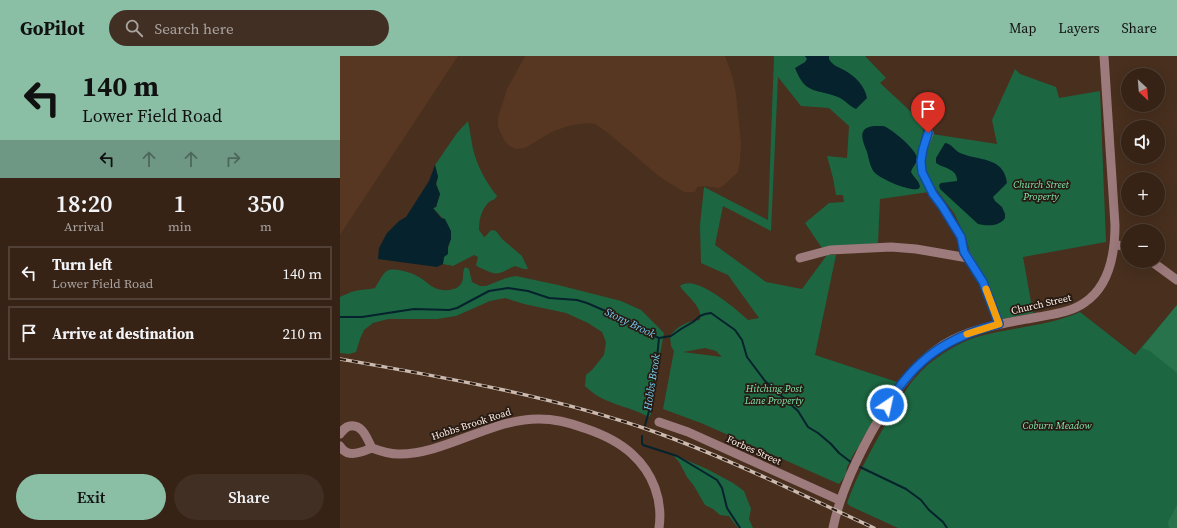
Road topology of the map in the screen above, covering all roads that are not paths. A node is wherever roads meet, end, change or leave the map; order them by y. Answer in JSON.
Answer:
{"nodes":[{"id":1,"x":1104,"y":56,"type":"edge"},
{"id":2,"x":928,"y":133,"type":"dead end"},
{"id":3,"x":1115,"y":244,"type":"junction"},
{"id":4,"x":1121,"y":246,"type":"edge"},
{"id":5,"x":800,"y":258,"type":"dead end"},
{"id":6,"x":968,"y":258,"type":"junction"},
{"id":7,"x":1161,"y":268,"type":"edge"},
{"id":8,"x":1177,"y":280,"type":"edge"},
{"id":9,"x":999,"y":324,"type":"junction"},
{"id":10,"x":659,"y":422,"type":"dead end"},
{"id":11,"x":340,"y":434,"type":"edge"},
{"id":12,"x":340,"y":446,"type":"edge"},
{"id":13,"x":372,"y":448,"type":"junction"},
{"id":14,"x":840,"y":500,"type":"junction"},
{"id":15,"x":659,"y":528,"type":"edge"},
{"id":16,"x":833,"y":528,"type":"edge"}],
"edges":[{"from":1,"to":3,"type":"street","name":"Church Street"},
{"from":2,"to":6,"type":"street"},
{"from":3,"to":4,"type":"street"},
{"from":3,"to":9,"type":"street","name":"Church Street"},
{"from":5,"to":6,"type":"street"},
{"from":6,"to":9,"type":"street"},
{"from":7,"to":8,"type":"street"},
{"from":9,"to":14,"type":"street","name":"Church Street"},
{"from":10,"to":14,"type":"street","name":"Forbes Street"},
{"from":11,"to":13,"type":"street"},
{"from":12,"to":13,"type":"street"},
{"from":13,"to":15,"type":"street","name":"Hobbs Brook Road"},
{"from":14,"to":16,"type":"street","name":"Church Street"}]}
